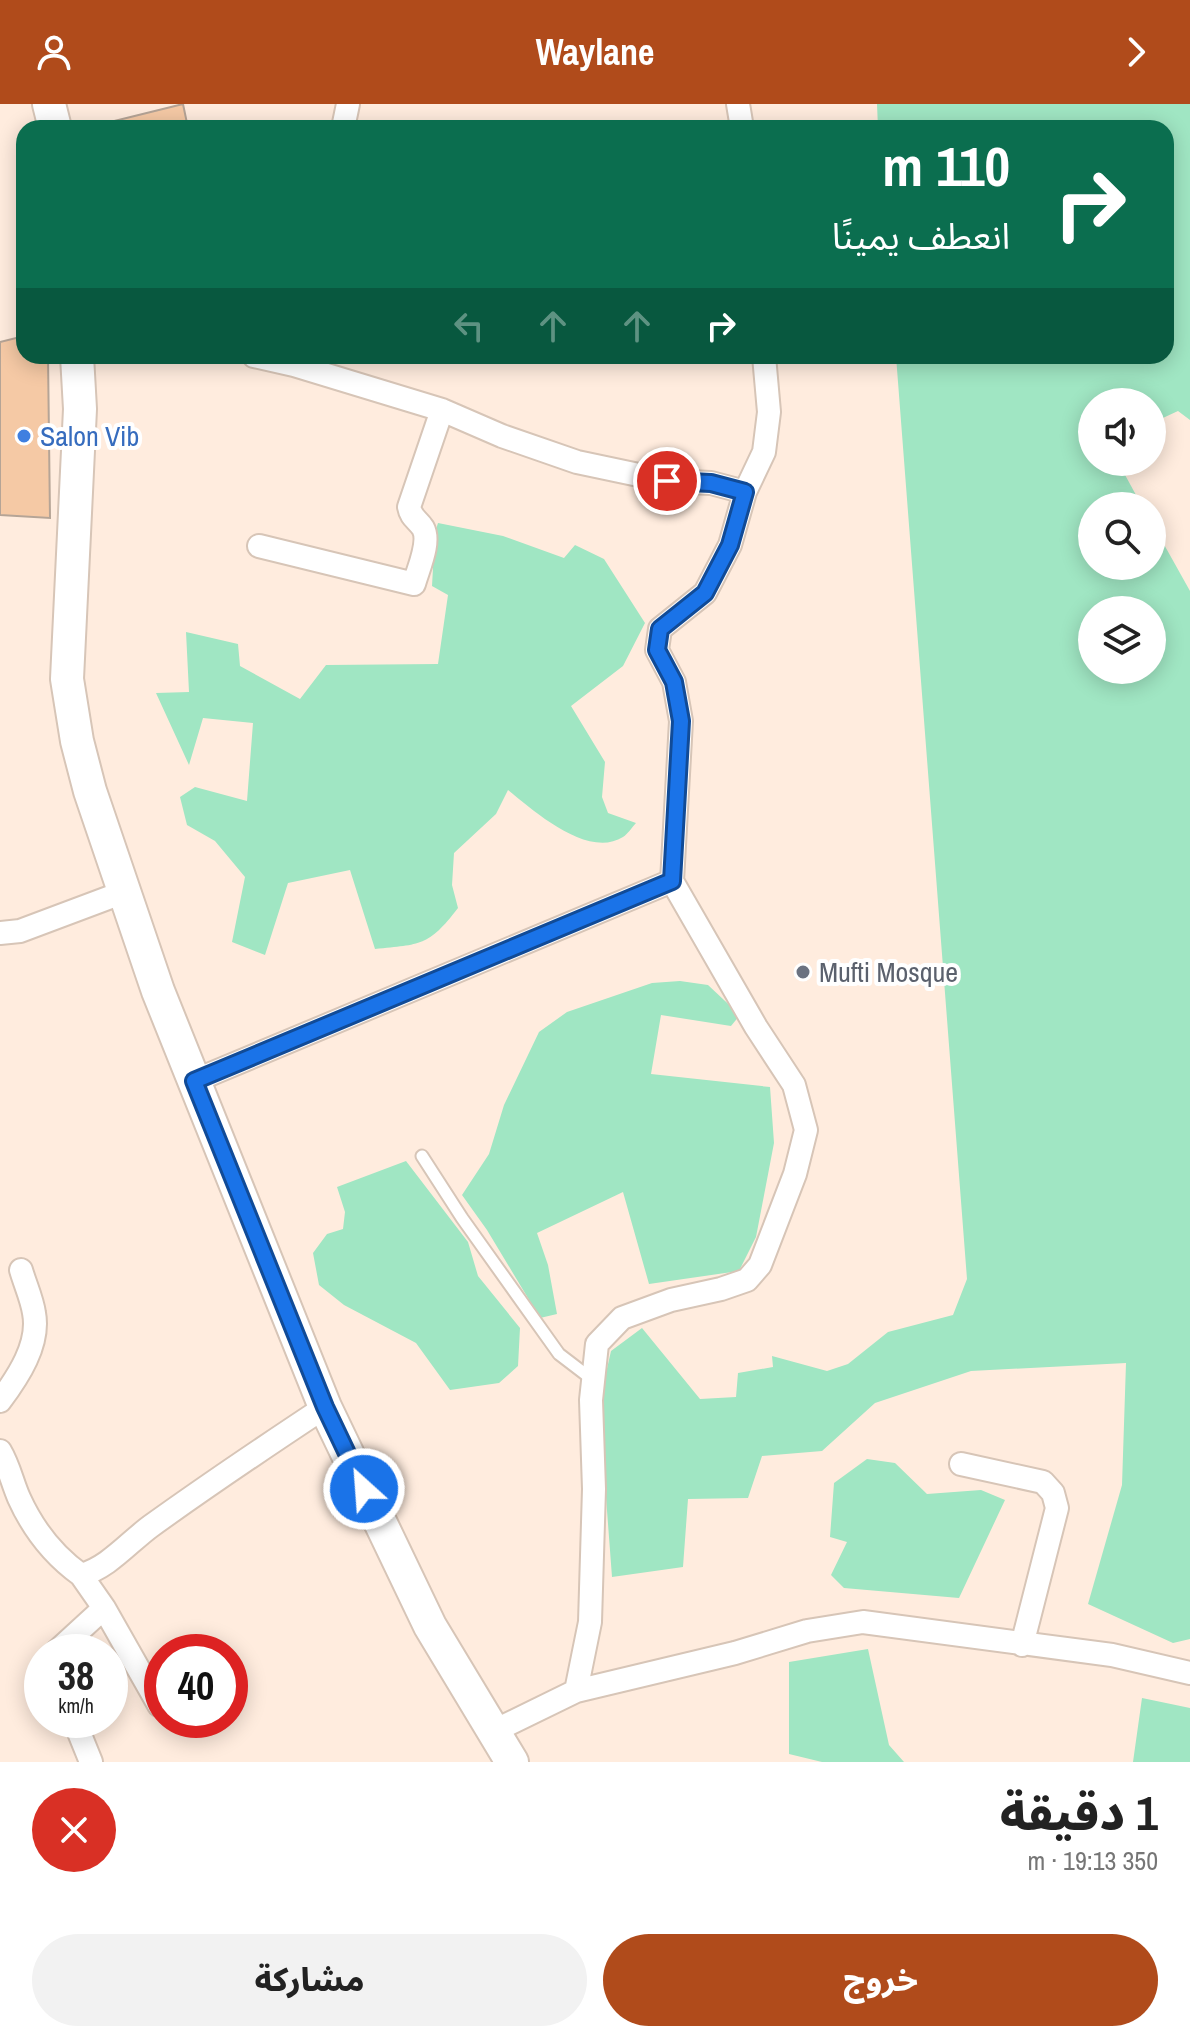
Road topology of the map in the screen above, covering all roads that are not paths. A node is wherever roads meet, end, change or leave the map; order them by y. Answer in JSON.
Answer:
{"nodes":[{"id":1,"x":77,"y":364,"type":"edge"},
{"id":2,"x":307,"y":364,"type":"edge"},
{"id":3,"x":765,"y":364,"type":"edge"},
{"id":4,"x":442,"y":410,"type":"junction"},
{"id":5,"x":745,"y":492,"type":"junction"},
{"id":6,"x":259,"y":546,"type":"dead end"},
{"id":7,"x":672,"y":881,"type":"junction"},
{"id":8,"x":124,"y":892,"type":"junction"},
{"id":9,"x":0,"y":933,"type":"edge"},
{"id":10,"x":194,"y":1081,"type":"junction"},
{"id":11,"x":422,"y":1156,"type":"dead end"},
{"id":12,"x":21,"y":1270,"type":"dead end"},
{"id":13,"x":593,"y":1380,"type":"junction"},
{"id":14,"x":0,"y":1401,"type":"edge"},
{"id":15,"x":325,"y":1407,"type":"junction"},
{"id":16,"x":0,"y":1451,"type":"edge"},
{"id":17,"x":961,"y":1464,"type":"dead end"},
{"id":18,"x":81,"y":1575,"type":"junction"},
{"id":19,"x":104,"y":1608,"type":"junction"},
{"id":20,"x":76,"y":1634,"type":"edge"},
{"id":21,"x":1022,"y":1645,"type":"junction"},
{"id":22,"x":1190,"y":1673,"type":"edge"},
{"id":23,"x":144,"y":1679,"type":"edge"},
{"id":24,"x":576,"y":1691,"type":"junction"},
{"id":25,"x":492,"y":1732,"type":"junction"},
{"id":26,"x":81,"y":1738,"type":"edge"},
{"id":27,"x":91,"y":1762,"type":"edge"},
{"id":28,"x":512,"y":1762,"type":"edge"}],
"edges":[{"from":1,"to":8,"type":"street"},
{"from":2,"to":4,"type":"street"},
{"from":3,"to":5,"type":"street"},
{"from":4,"to":5,"type":"street"},
{"from":4,"to":6,"type":"street"},
{"from":5,"to":7,"type":"street"},
{"from":7,"to":10,"type":"street"},
{"from":7,"to":13,"type":"street"},
{"from":8,"to":9,"type":"street"},
{"from":8,"to":10,"type":"street"},
{"from":10,"to":15,"type":"street"},
{"from":11,"to":13,"type":"lane"},
{"from":12,"to":14,"type":"street"},
{"from":13,"to":24,"type":"street"},
{"from":15,"to":18,"type":"street"},
{"from":15,"to":25,"type":"street"},
{"from":16,"to":18,"type":"street"},
{"from":17,"to":21,"type":"street"},
{"from":18,"to":19,"type":"street"},
{"from":19,"to":20,"type":"street"},
{"from":19,"to":23,"type":"street"},
{"from":21,"to":22,"type":"street"},
{"from":21,"to":24,"type":"street"},
{"from":24,"to":25,"type":"street"},
{"from":25,"to":28,"type":"street"},
{"from":26,"to":27,"type":"street"}]}
